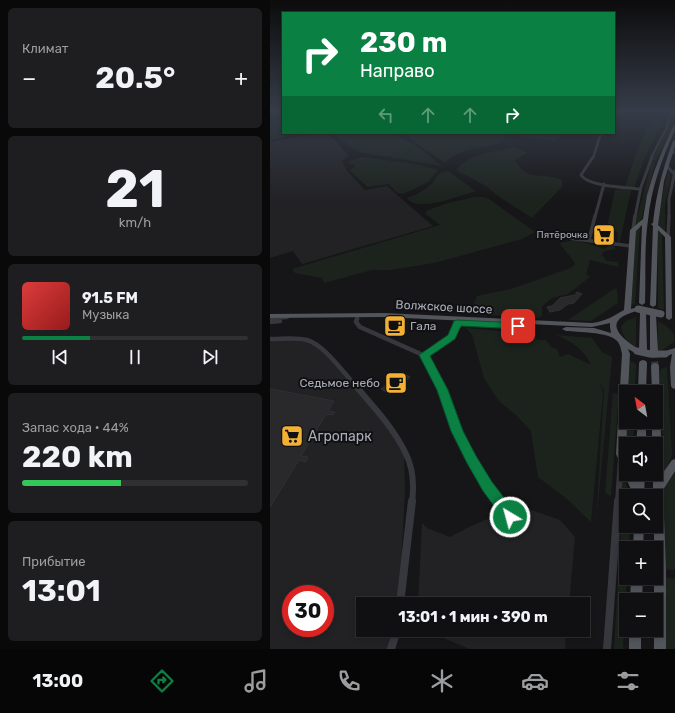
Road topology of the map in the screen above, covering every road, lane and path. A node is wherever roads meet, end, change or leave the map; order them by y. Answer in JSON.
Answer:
{"nodes":[{"id":1,"x":599,"y":140,"type":"edge"},
{"id":2,"x":660,"y":140,"type":"edge"},
{"id":3,"x":668,"y":140,"type":"edge"},
{"id":4,"x":675,"y":141,"type":"edge"},
{"id":5,"x":675,"y":152,"type":"edge"},
{"id":6,"x":669,"y":154,"type":"junction"},
{"id":7,"x":660,"y":158,"type":"junction"},
{"id":8,"x":666,"y":162,"type":"junction"},
{"id":9,"x":674,"y":172,"type":"edge"},
{"id":10,"x":604,"y":184,"type":"junction"},
{"id":11,"x":640,"y":189,"type":"junction"},
{"id":12,"x":645,"y":220,"type":"junction"},
{"id":13,"x":654,"y":224,"type":"junction"},
{"id":14,"x":633,"y":230,"type":"junction"},
{"id":15,"x":668,"y":237,"type":"junction"},
{"id":16,"x":568,"y":238,"type":"dead end"},
{"id":17,"x":589,"y":240,"type":"junction"},
{"id":18,"x":631,"y":246,"type":"junction"},
{"id":19,"x":653,"y":305,"type":"dead end"},
{"id":20,"x":641,"y":308,"type":"junction"},
{"id":21,"x":627,"y":311,"type":"junction"},
{"id":22,"x":657,"y":314,"type":"junction"},
{"id":23,"x":357,"y":318,"type":"junction"},
{"id":24,"x":615,"y":319,"type":"junction"},
{"id":25,"x":270,"y":320,"type":"edge"},
{"id":26,"x":672,"y":320,"type":"edge"},
{"id":27,"x":457,"y":323,"type":"junction"},
{"id":28,"x":615,"y":336,"type":"junction"},
{"id":29,"x":270,"y":339,"type":"edge"},
{"id":30,"x":622,"y":343,"type":"junction"},
{"id":31,"x":640,"y":350,"type":"junction"},
{"id":32,"x":654,"y":351,"type":"tunnel mouth"},
{"id":33,"x":675,"y":351,"type":"edge"},
{"id":34,"x":424,"y":355,"type":"junction"},
{"id":35,"x":675,"y":356,"type":"edge"},
{"id":36,"x":643,"y":364,"type":"dead end"},
{"id":37,"x":655,"y":366,"type":"tunnel mouth"},
{"id":38,"x":642,"y":385,"type":"edge"},
{"id":39,"x":675,"y":386,"type":"edge"},
{"id":40,"x":622,"y":437,"type":"edge"},
{"id":41,"x":675,"y":463,"type":"edge"},
{"id":42,"x":619,"y":481,"type":"edge"},
{"id":43,"x":659,"y":488,"type":"junction"},
{"id":44,"x":510,"y":517,"type":"dead end"},
{"id":45,"x":401,"y":597,"type":"edge"},
{"id":46,"x":395,"y":637,"type":"edge"},
{"id":47,"x":635,"y":637,"type":"edge"},
{"id":48,"x":391,"y":649,"type":"edge"},
{"id":49,"x":607,"y":649,"type":"edge"},
{"id":50,"x":635,"y":649,"type":"edge"},
{"id":51,"x":660,"y":649,"type":"edge"}],
"edges":[{"from":1,"to":10,"type":"street"},
{"from":2,"to":11,"type":"street"},
{"from":3,"to":7,"type":"main road"},
{"from":4,"to":6,"type":"main road"},
{"from":5,"to":6,"type":"street"},
{"from":6,"to":8,"type":"main road"},
{"from":7,"to":8,"type":"main road"},
{"from":7,"to":12,"type":"main road"},
{"from":8,"to":9,"type":"street"},
{"from":8,"to":13,"type":"main road"},
{"from":9,"to":15,"type":"street"},
{"from":10,"to":11,"type":"street"},
{"from":10,"to":17,"type":"street"},
{"from":11,"to":14,"type":"street"},
{"from":12,"to":14,"type":"main road"},
{"from":12,"to":20,"type":"main road"},
{"from":13,"to":15,"type":"main road"},
{"from":13,"to":19,"type":"main road"},
{"from":14,"to":18,"type":"main road"},
{"from":15,"to":26,"type":"main road"},
{"from":16,"to":17,"type":"street"},
{"from":17,"to":18,"type":"street"},
{"from":18,"to":21,"type":"main road"},
{"from":20,"to":21,"type":"main road"},
{"from":20,"to":22,"type":"main road","bridge":true},
{"from":20,"to":31,"type":"main road"},
{"from":21,"to":24,"type":"main road","name":"Волжское шоссе"},
{"from":22,"to":26,"type":"main road"},
{"from":22,"to":32,"type":"main road"},
{"from":23,"to":25,"type":"main road","name":"Волжское шоссе"},
{"from":23,"to":27,"type":"main road","name":"Волжское шоссе"},
{"from":23,"to":34,"type":"street"},
{"from":24,"to":25,"type":"main road","name":"Волжское шоссе"},
{"from":24,"to":28,"type":"main road"},
{"from":27,"to":28,"type":"main road","name":"Волжское шоссе"},
{"from":27,"to":34,"type":"street"},
{"from":28,"to":30,"type":"main road"},
{"from":29,"to":45,"type":"street"},
{"from":30,"to":31,"type":"main road"},
{"from":30,"to":40,"type":"main road"},
{"from":31,"to":33,"type":"main road","bridge":true},
{"from":34,"to":44,"type":"street"},
{"from":35,"to":39,"type":"main road"},
{"from":36,"to":38,"type":"main road"},
{"from":37,"to":43,"type":"main road"},
{"from":41,"to":43,"type":"main road"},
{"from":42,"to":49,"type":"street"},
{"from":43,"to":51,"type":"main road"},
{"from":46,"to":48,"type":"street"},
{"from":47,"to":50,"type":"main road"}]}
